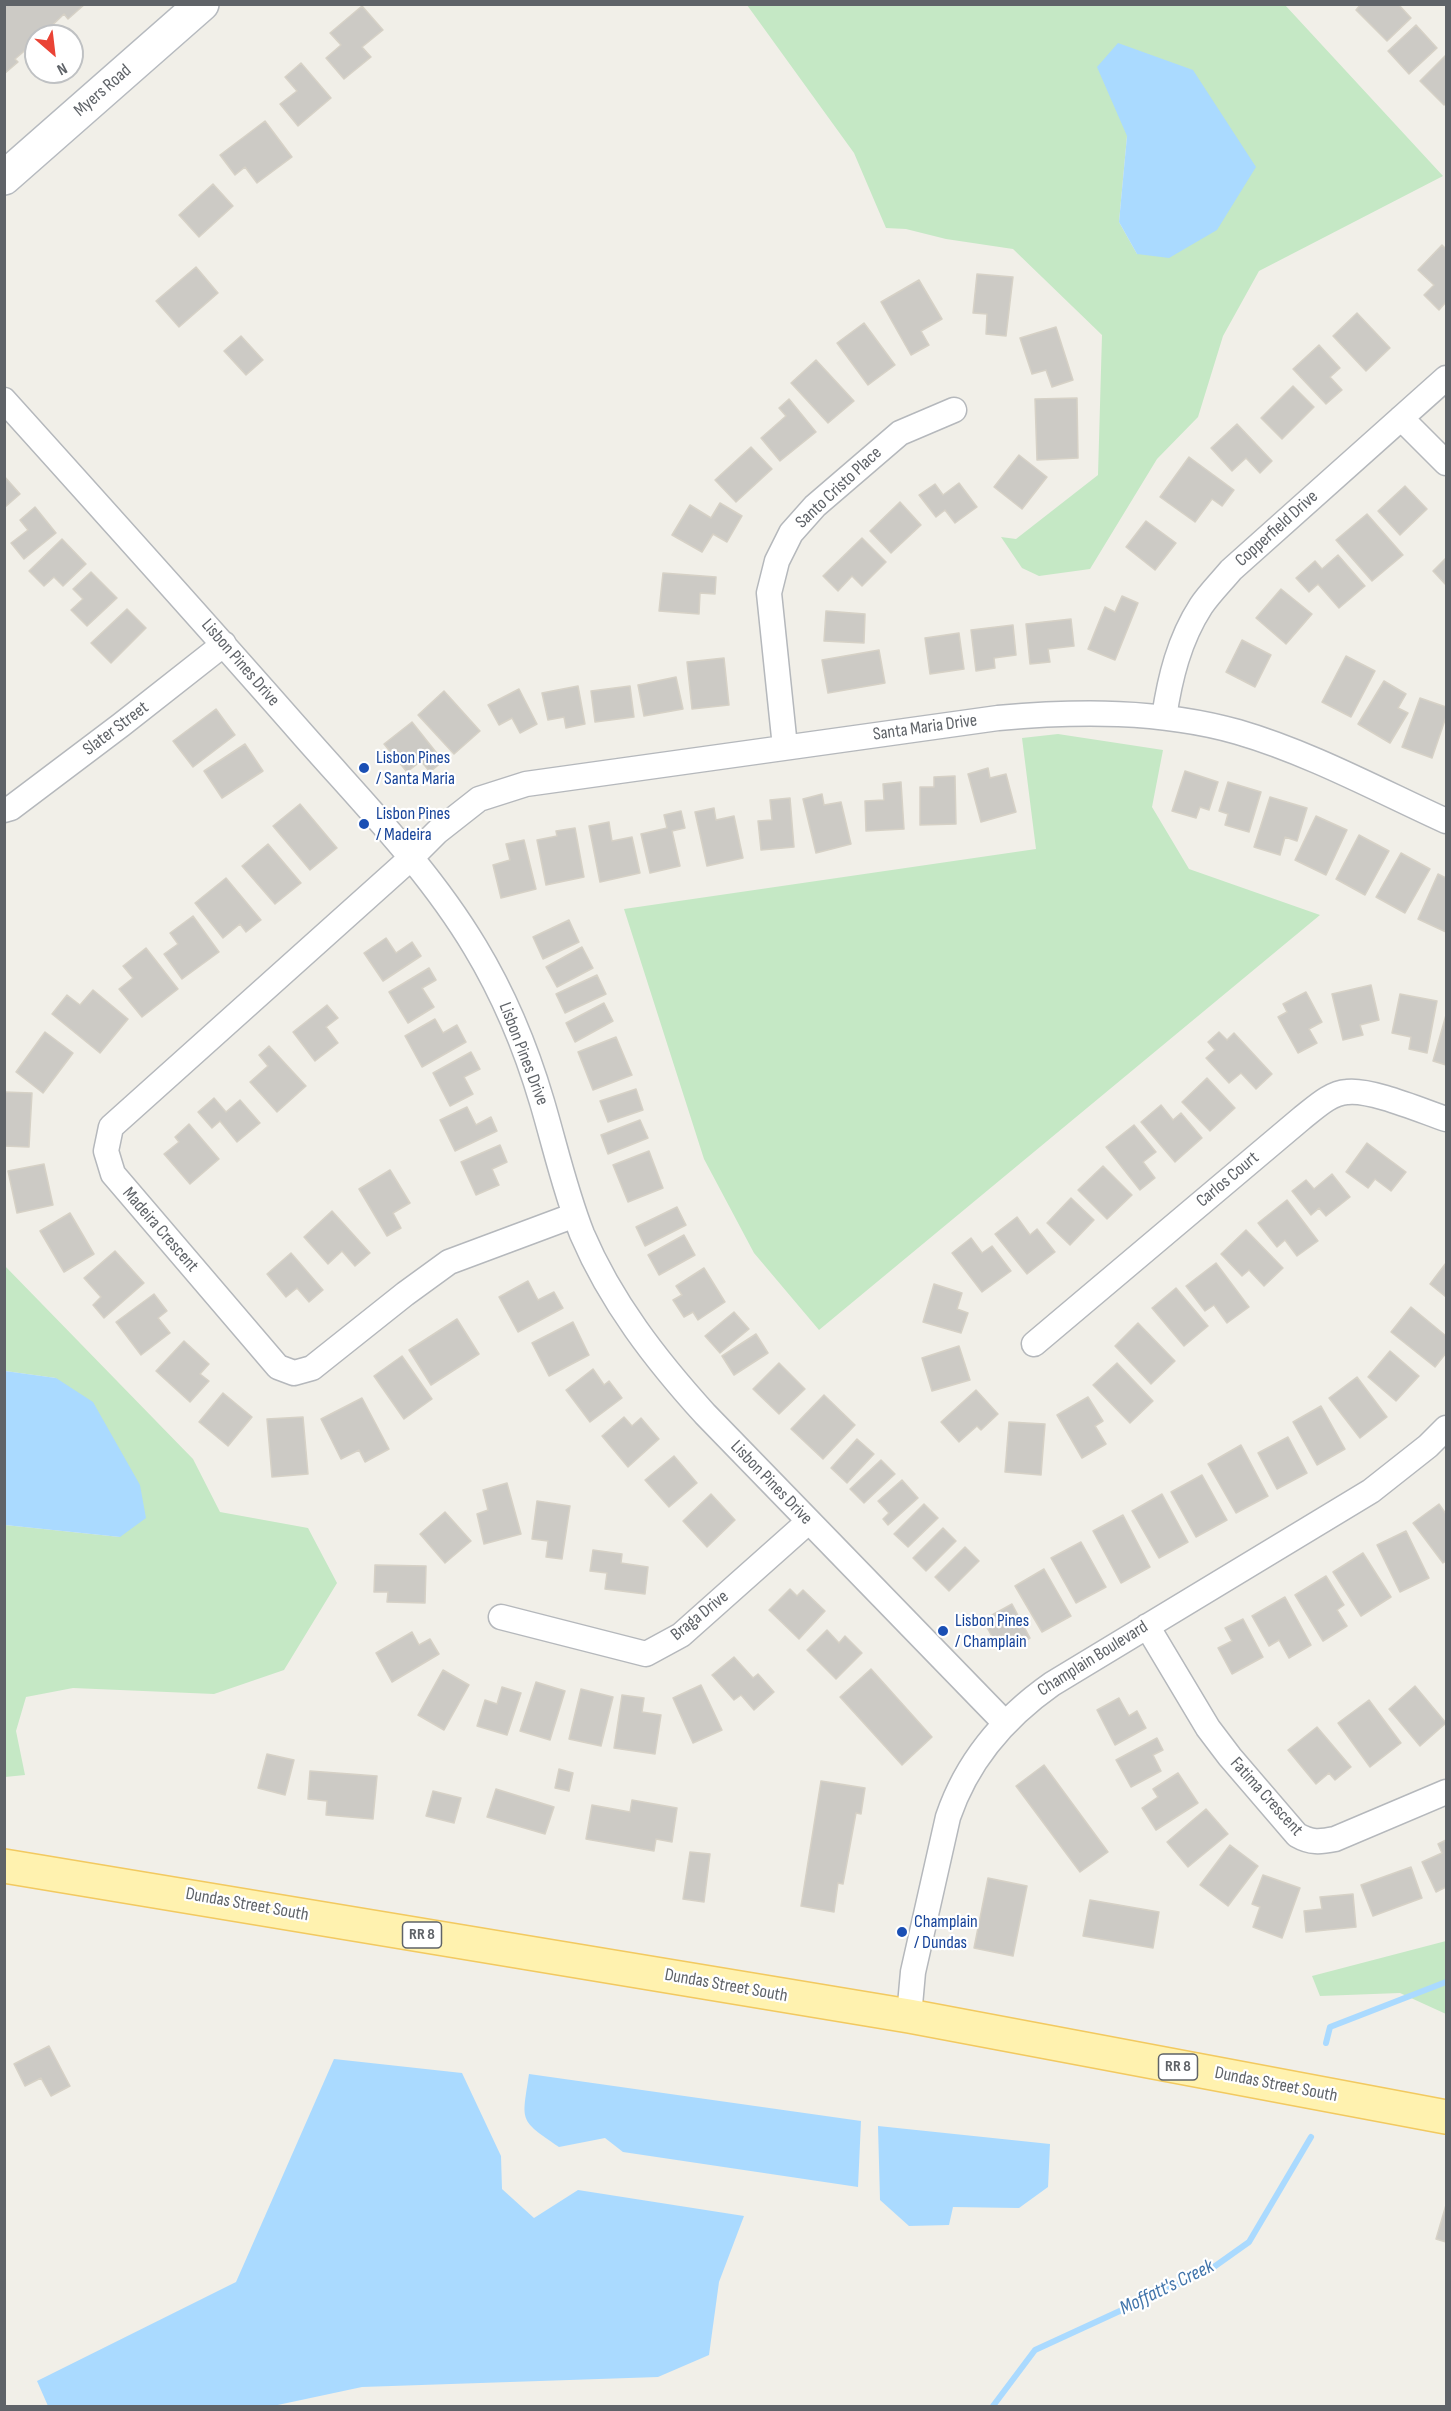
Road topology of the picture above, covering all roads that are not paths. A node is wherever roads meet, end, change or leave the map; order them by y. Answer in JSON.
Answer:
{"nodes":[{"id":1,"x":202,"y":4,"type":"edge"},
{"id":2,"x":4,"y":178,"type":"edge"},
{"id":3,"x":1446,"y":378,"type":"edge"},
{"id":4,"x":4,"y":400,"type":"edge"},
{"id":5,"x":954,"y":410,"type":"dead end"},
{"id":6,"x":1401,"y":418,"type":"junction"},
{"id":7,"x":1446,"y":463,"type":"edge"},
{"id":8,"x":224,"y":644,"type":"junction"},
{"id":9,"x":1164,"y":717,"type":"junction"},
{"id":10,"x":785,"y":747,"type":"junction"},
{"id":11,"x":4,"y":810,"type":"edge"},
{"id":12,"x":1446,"y":822,"type":"edge"},
{"id":13,"x":411,"y":858,"type":"junction"},
{"id":14,"x":1446,"y":1119,"type":"edge"},
{"id":15,"x":575,"y":1215,"type":"junction"},
{"id":16,"x":1035,"y":1344,"type":"dead end"},
{"id":17,"x":1446,"y":1428,"type":"edge"},
{"id":18,"x":808,"y":1522,"type":"junction"},
{"id":19,"x":501,"y":1617,"type":"dead end"},
{"id":20,"x":1146,"y":1626,"type":"junction"},
{"id":21,"x":1005,"y":1723,"type":"junction"},
{"id":22,"x":1446,"y":1792,"type":"edge"},
{"id":23,"x":4,"y":1866,"type":"edge"},
{"id":24,"x":909,"y":2016,"type":"junction"},
{"id":25,"x":1446,"y":2117,"type":"edge"}],
"edges":[{"from":1,"to":2,"type":"main road","name":"Myers Road"},
{"from":3,"to":6,"type":"street","name":"Copperfield Drive"},
{"from":4,"to":8,"type":"street","name":"Lisbon Pines Drive"},
{"from":5,"to":10,"type":"street","name":"Santo Cristo Place"},
{"from":6,"to":7,"type":"street"},
{"from":6,"to":9,"type":"street","name":"Copperfield Drive"},
{"from":8,"to":11,"type":"street","name":"Slater Street"},
{"from":8,"to":13,"type":"street","name":"Lisbon Pines Drive"},
{"from":9,"to":10,"type":"street","name":"Santa Maria Drive"},
{"from":9,"to":12,"type":"street","name":"Santa Maria Drive"},
{"from":10,"to":13,"type":"street","name":"Santa Maria Drive"},
{"from":13,"to":15,"type":"street","name":"Lisbon Pines Drive"},
{"from":13,"to":15,"type":"street","name":"Madeira Crescent"},
{"from":14,"to":16,"type":"street","name":"Carlos Court"},
{"from":15,"to":18,"type":"street","name":"Lisbon Pines Drive"},
{"from":17,"to":20,"type":"street","name":"Champlain Boulevard"},
{"from":18,"to":19,"type":"street","name":"Braga Drive"},
{"from":18,"to":21,"type":"street","name":"Lisbon Pines Drive"},
{"from":20,"to":21,"type":"street","name":"Champlain Boulevard"},
{"from":20,"to":22,"type":"street","name":"Fatima Crescent"},
{"from":21,"to":24,"type":"street","name":"Champlain Boulevard"},
{"from":23,"to":24,"type":"main road","name":"Dundas Street South","number":"RR 8"},
{"from":24,"to":25,"type":"main road","name":"Dundas Street South","number":"RR 8"}]}
